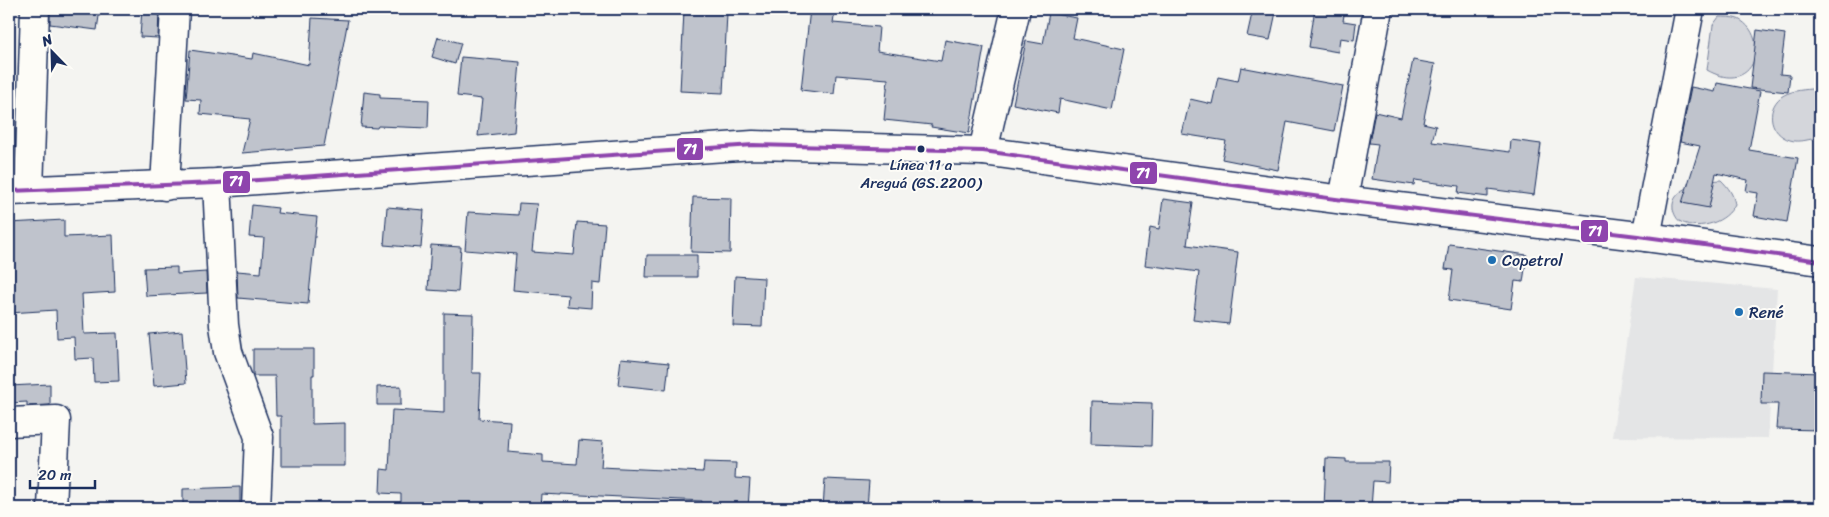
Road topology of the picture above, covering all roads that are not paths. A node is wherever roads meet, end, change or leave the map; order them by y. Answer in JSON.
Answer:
{"nodes":[{"id":1,"x":36,"y":9,"type":"edge"},
{"id":2,"x":175,"y":9,"type":"edge"},
{"id":3,"x":1016,"y":9,"type":"edge"},
{"id":4,"x":1378,"y":9,"type":"edge"},
{"id":5,"x":1690,"y":9,"type":"edge"},
{"id":6,"x":983,"y":151,"type":"junction"},
{"id":7,"x":217,"y":183,"type":"junction"},
{"id":8,"x":164,"y":186,"type":"junction"},
{"id":9,"x":19,"y":190,"type":"edge"},
{"id":10,"x":1343,"y":200,"type":"junction"},
{"id":11,"x":1646,"y":237,"type":"junction"},
{"id":12,"x":1820,"y":261,"type":"edge"},
{"id":13,"x":9,"y":422,"type":"edge"},
{"id":14,"x":52,"y":508,"type":"edge"},
{"id":15,"x":256,"y":508,"type":"edge"}],
"edges":[{"from":1,"to":9,"type":"main road"},
{"from":2,"to":8,"type":"main road"},
{"from":3,"to":6,"type":"main road"},
{"from":4,"to":10,"type":"main road"},
{"from":5,"to":11,"type":"main road"},
{"from":6,"to":7,"type":"main road"},
{"from":6,"to":10,"type":"main road"},
{"from":7,"to":8,"type":"main road"},
{"from":7,"to":15,"type":"main road"},
{"from":8,"to":9,"type":"main road"},
{"from":10,"to":11,"type":"main road"},
{"from":11,"to":12,"type":"main road"},
{"from":13,"to":14,"type":"main road"}]}
